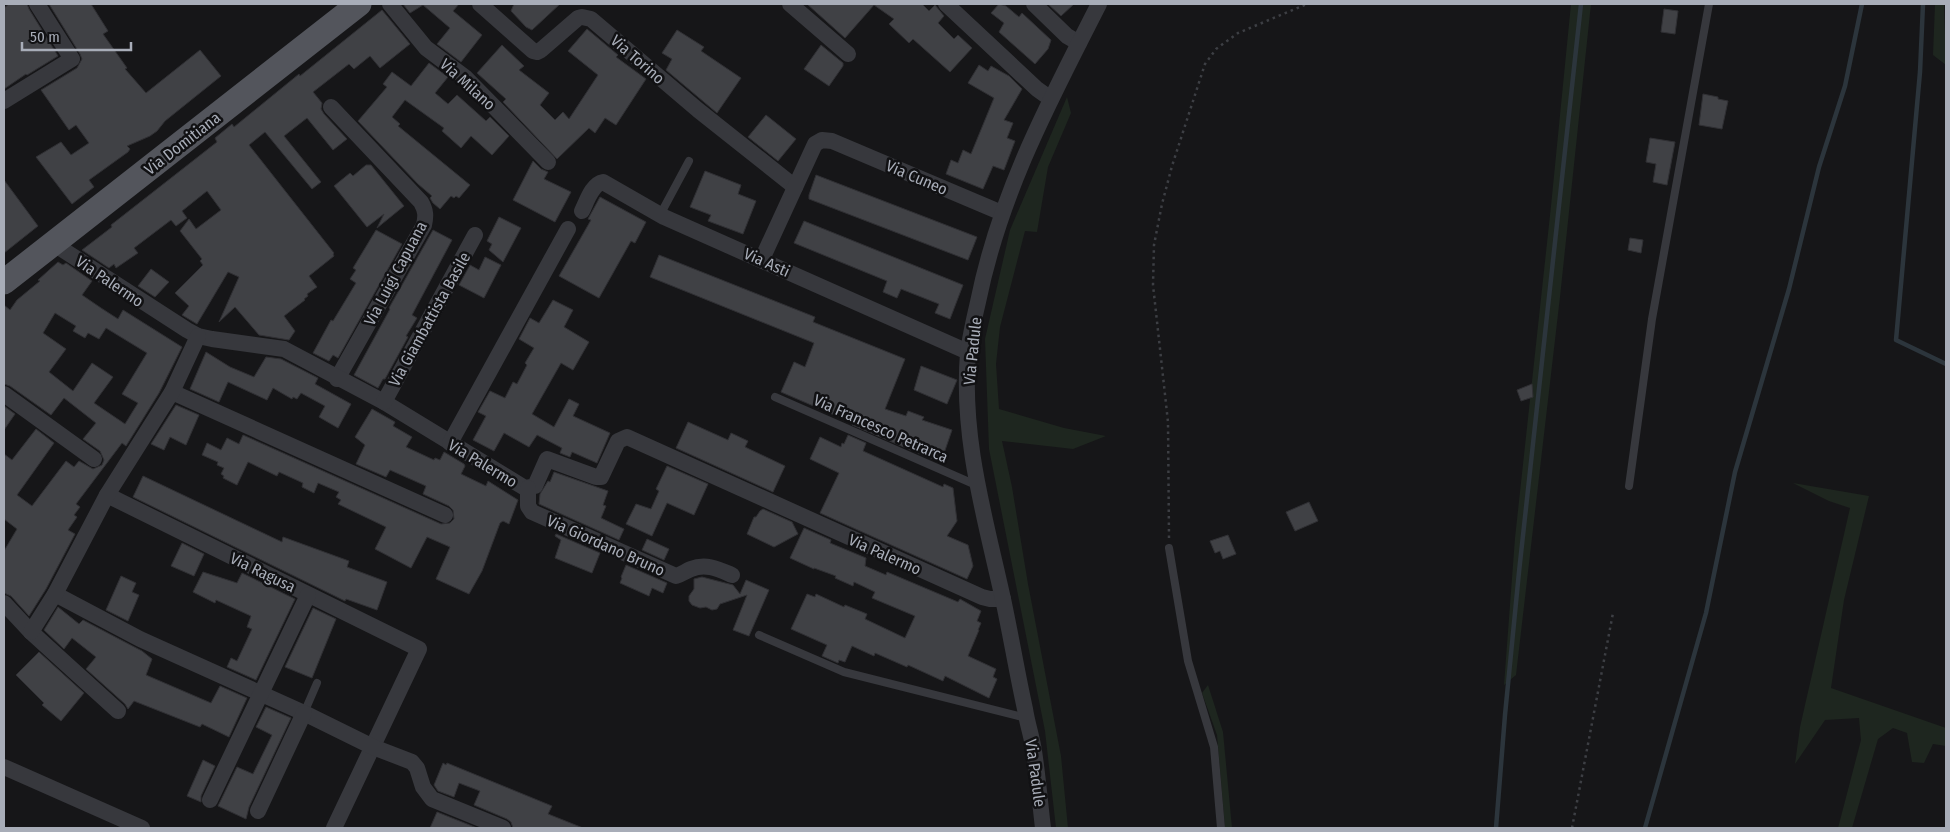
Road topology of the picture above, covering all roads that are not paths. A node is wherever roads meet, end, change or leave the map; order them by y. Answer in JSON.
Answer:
{"nodes":[{"id":1,"x":37,"y":4,"type":"edge"},
{"id":2,"x":359,"y":4,"type":"edge"},
{"id":3,"x":390,"y":4,"type":"edge"},
{"id":4,"x":480,"y":4,"type":"edge"},
{"id":5,"x":790,"y":4,"type":"edge"},
{"id":6,"x":946,"y":4,"type":"edge"},
{"id":7,"x":1034,"y":4,"type":"edge"},
{"id":8,"x":1099,"y":4,"type":"edge"},
{"id":9,"x":1708,"y":4,"type":"edge"},
{"id":10,"x":1079,"y":44,"type":"junction"},
{"id":11,"x":848,"y":54,"type":"dead end"},
{"id":12,"x":1051,"y":99,"type":"junction"},
{"id":13,"x":4,"y":101,"type":"edge"},
{"id":14,"x":331,"y":107,"type":"dead end"},
{"id":15,"x":689,"y":161,"type":"dead end"},
{"id":16,"x":548,"y":162,"type":"dead end"},
{"id":17,"x":795,"y":187,"type":"junction"},
{"id":18,"x":582,"y":210,"type":"dead end"},
{"id":19,"x":1002,"y":213,"type":"junction"},
{"id":20,"x":660,"y":215,"type":"junction"},
{"id":21,"x":568,"y":230,"type":"dead end"},
{"id":22,"x":475,"y":235,"type":"dead end"},
{"id":23,"x":54,"y":244,"type":"junction"},
{"id":24,"x":762,"y":259,"type":"junction"},
{"id":25,"x":4,"y":282,"type":"edge"},
{"id":26,"x":198,"y":336,"type":"junction"},
{"id":27,"x":968,"y":352,"type":"junction"},
{"id":28,"x":337,"y":379,"type":"junction"},
{"id":29,"x":172,"y":392,"type":"junction"},
{"id":30,"x":4,"y":394,"type":"edge"},
{"id":31,"x":775,"y":397,"type":"dead end"},
{"id":32,"x":384,"y":402,"type":"junction"},
{"id":33,"x":450,"y":443,"type":"junction"},
{"id":34,"x":94,"y":459,"type":"dead end"},
{"id":35,"x":976,"y":485,"type":"junction"},
{"id":36,"x":1629,"y":486,"type":"dead end"},
{"id":37,"x":528,"y":488,"type":"junction"},
{"id":38,"x":107,"y":496,"type":"junction"},
{"id":39,"x":445,"y":515,"type":"dead end"},
{"id":40,"x":1169,"y":548,"type":"road end"},
{"id":41,"x":732,"y":575,"type":"dead end"},
{"id":42,"x":55,"y":594,"type":"junction"},
{"id":43,"x":308,"y":595,"type":"junction"},
{"id":44,"x":1003,"y":599,"type":"junction"},
{"id":45,"x":4,"y":603,"type":"edge"},
{"id":46,"x":31,"y":632,"type":"junction"},
{"id":47,"x":759,"y":635,"type":"dead end"},
{"id":48,"x":317,"y":683,"type":"dead end"},
{"id":49,"x":261,"y":694,"type":"junction"},
{"id":50,"x":118,"y":711,"type":"dead end"},
{"id":51,"x":304,"y":713,"type":"junction"},
{"id":52,"x":1026,"y":718,"type":"junction"},
{"id":53,"x":373,"y":747,"type":"junction"},
{"id":54,"x":4,"y":767,"type":"edge"},
{"id":55,"x":210,"y":800,"type":"dead end"},
{"id":56,"x":258,"y":811,"type":"dead end"},
{"id":57,"x":142,"y":828,"type":"edge"},
{"id":58,"x":334,"y":828,"type":"edge"},
{"id":59,"x":503,"y":828,"type":"edge"},
{"id":60,"x":1043,"y":828,"type":"edge"},
{"id":61,"x":1221,"y":828,"type":"edge"}],
"edges":[{"from":1,"to":13,"type":"street"},
{"from":2,"to":23,"type":"main road","name":"Via Domitiana"},
{"from":3,"to":16,"type":"street","name":"Via Milano"},
{"from":4,"to":17,"type":"street","name":"Via Torino"},
{"from":5,"to":11,"type":"street"},
{"from":6,"to":12,"type":"street"},
{"from":7,"to":10,"type":"street"},
{"from":8,"to":10,"type":"street","name":"Via Padule"},
{"from":9,"to":36,"type":"lane"},
{"from":10,"to":12,"type":"street","name":"Via Padule"},
{"from":12,"to":19,"type":"street","name":"Via Padule"},
{"from":14,"to":28,"type":"street","name":"Via Luigi Capuana"},
{"from":15,"to":20,"type":"lane"},
{"from":17,"to":19,"type":"street","name":"Via Cuneo"},
{"from":17,"to":24,"type":"street"},
{"from":18,"to":20,"type":"street","name":"Via Asti"},
{"from":19,"to":27,"type":"street","name":"Via Padule"},
{"from":20,"to":24,"type":"street","name":"Via Asti"},
{"from":21,"to":33,"type":"street"},
{"from":22,"to":32,"type":"street","name":"Via Giambattista Basile"},
{"from":23,"to":25,"type":"main road","name":"Via Domitiana"},
{"from":23,"to":26,"type":"street","name":"Via Palermo"},
{"from":24,"to":27,"type":"street","name":"Via Asti"},
{"from":26,"to":28,"type":"street","name":"Via Palermo"},
{"from":26,"to":29,"type":"street"},
{"from":27,"to":35,"type":"street","name":"Via Padule"},
{"from":28,"to":32,"type":"street","name":"Via Palermo"},
{"from":29,"to":38,"type":"street"},
{"from":29,"to":39,"type":"street"},
{"from":30,"to":34,"type":"street"},
{"from":31,"to":35,"type":"lane","name":"Via Francesco Petrarca"},
{"from":32,"to":33,"type":"street","name":"Via Palermo"},
{"from":33,"to":37,"type":"street","name":"Via Palermo"},
{"from":35,"to":44,"type":"street","name":"Via Padule"},
{"from":37,"to":41,"type":"street","name":"Via Giordano Bruno"},
{"from":37,"to":44,"type":"street","name":"Via Palermo"},
{"from":38,"to":42,"type":"street"},
{"from":38,"to":43,"type":"street","name":"Via Ragusa"},
{"from":40,"to":61,"type":"lane"},
{"from":42,"to":46,"type":"street"},
{"from":42,"to":49,"type":"street"},
{"from":43,"to":49,"type":"street"},
{"from":43,"to":53,"type":"street","name":"Via Ragusa"},
{"from":44,"to":52,"type":"street","name":"Via Padule"},
{"from":45,"to":46,"type":"street"},
{"from":46,"to":50,"type":"street"},
{"from":47,"to":52,"type":"lane","name":"Via Padule"},
{"from":48,"to":51,"type":"lane"},
{"from":49,"to":51,"type":"street"},
{"from":49,"to":55,"type":"street"},
{"from":51,"to":53,"type":"street"},
{"from":51,"to":56,"type":"street"},
{"from":52,"to":60,"type":"street","name":"Via Padule"},
{"from":53,"to":58,"type":"street"},
{"from":53,"to":59,"type":"street"},
{"from":54,"to":57,"type":"street"}]}
